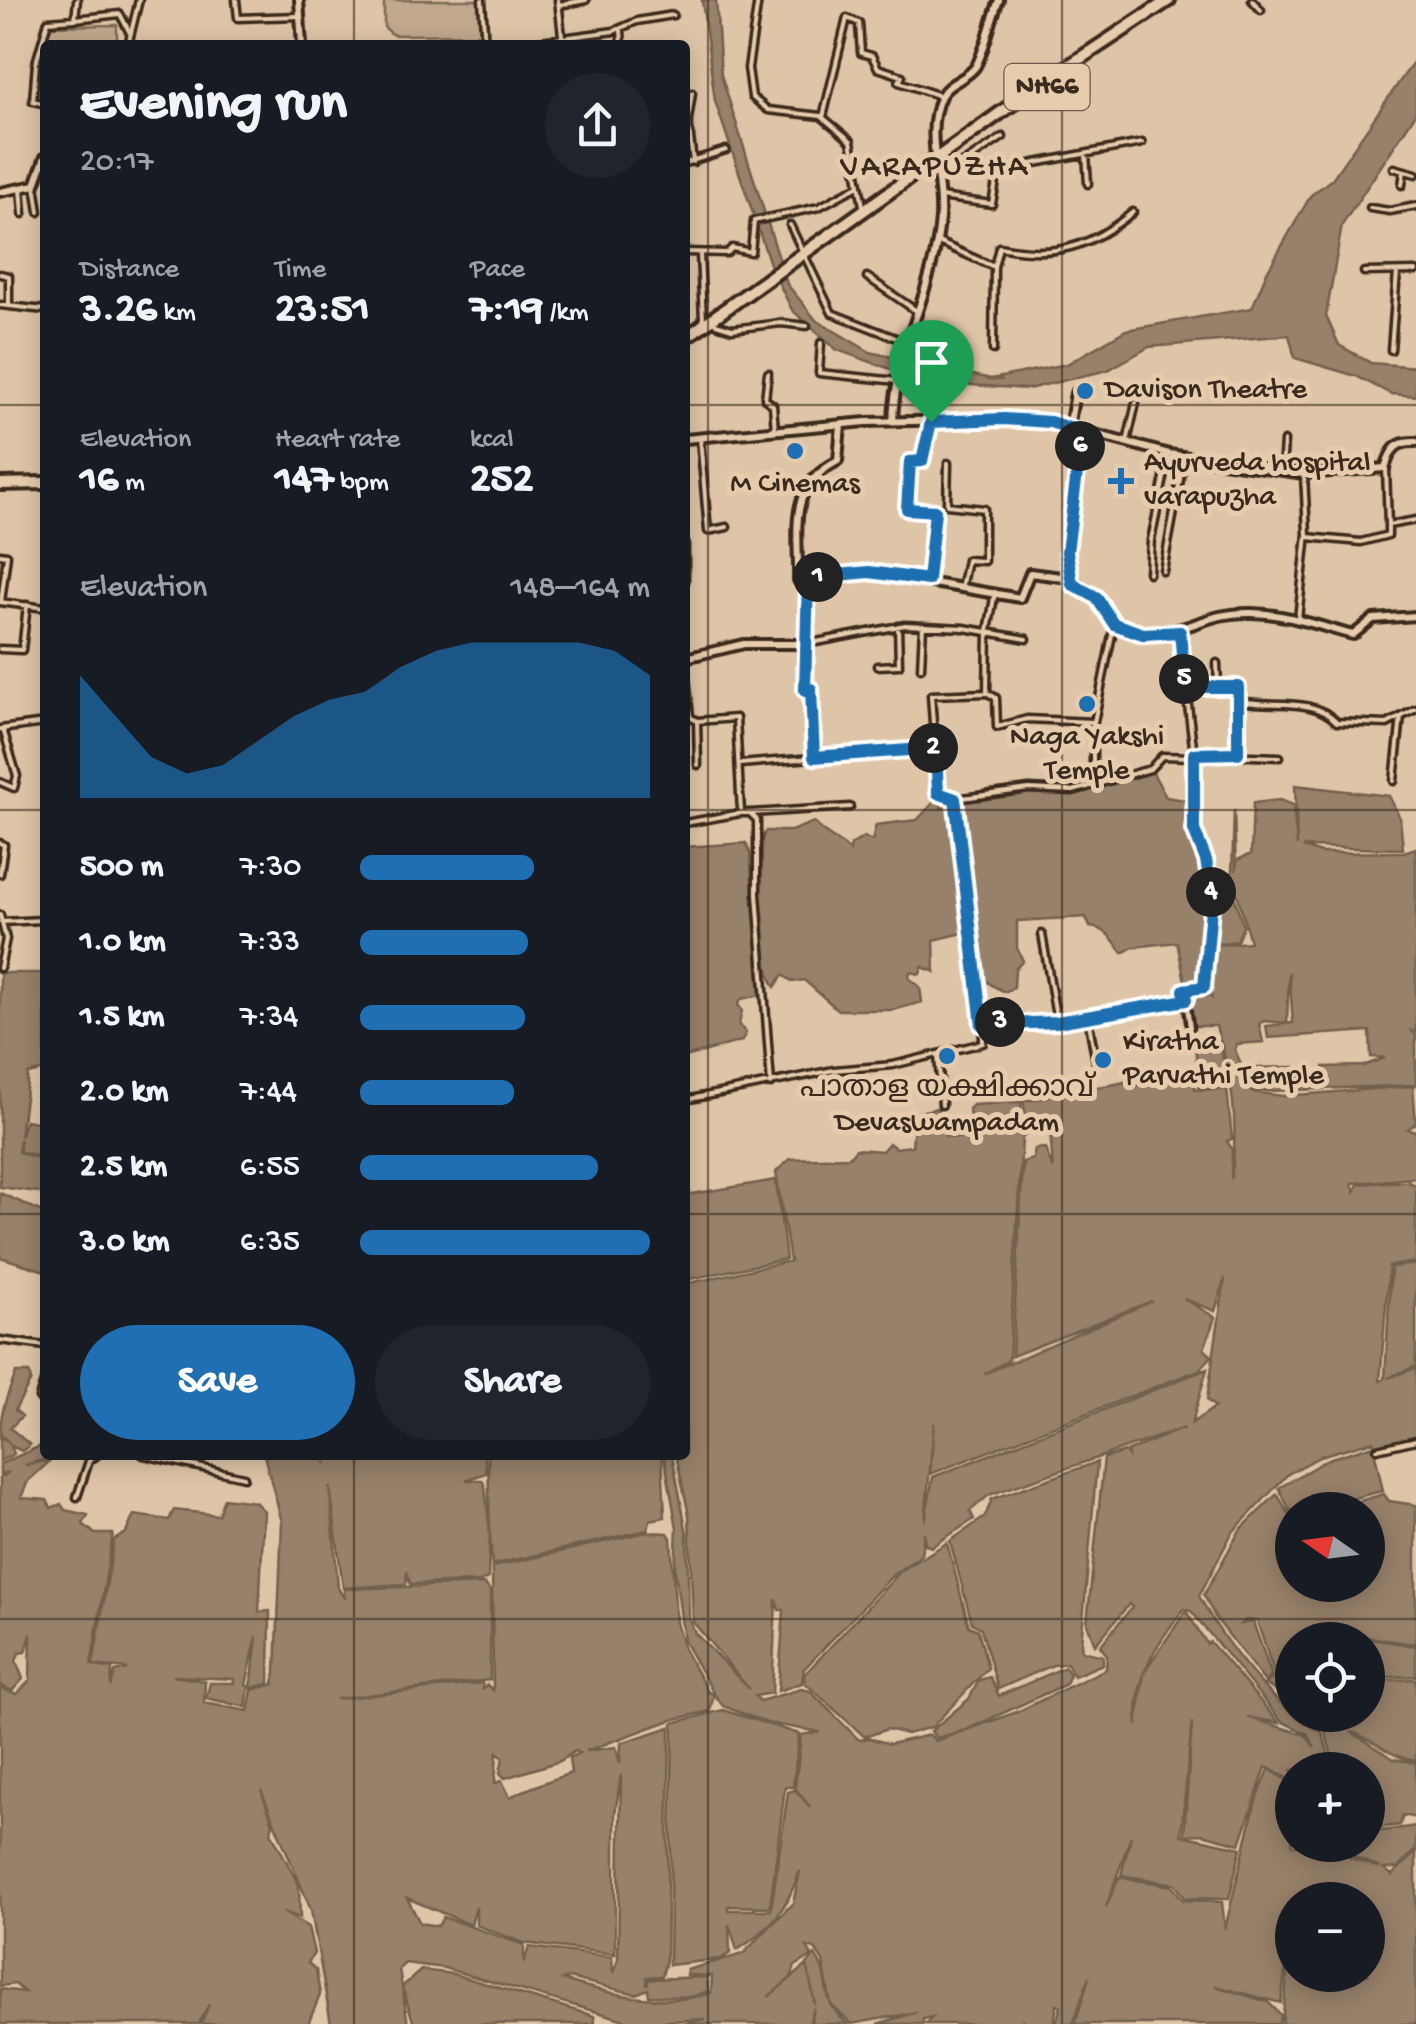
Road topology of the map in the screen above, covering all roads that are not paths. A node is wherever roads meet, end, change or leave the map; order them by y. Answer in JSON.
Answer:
{"nodes":[{"id":1,"x":77,"y":0,"type":"edge"},
{"id":2,"x":139,"y":0,"type":"edge"},
{"id":3,"x":236,"y":0,"type":"edge"},
{"id":4,"x":298,"y":0,"type":"edge"},
{"id":5,"x":482,"y":0,"type":"edge"},
{"id":6,"x":586,"y":0,"type":"edge"},
{"id":7,"x":758,"y":0,"type":"edge"},
{"id":8,"x":998,"y":0,"type":"edge"},
{"id":9,"x":1169,"y":0,"type":"edge"},
{"id":10,"x":1252,"y":0,"type":"edge"},
{"id":11,"x":558,"y":3,"type":"edge"},
{"id":12,"x":1260,"y":10,"type":"dead end"},
{"id":13,"x":120,"y":14,"type":"junction"},
{"id":14,"x":138,"y":14,"type":"junction"},
{"id":15,"x":674,"y":15,"type":"dead end"},
{"id":16,"x":300,"y":16,"type":"junction"},
{"id":17,"x":74,"y":19,"type":"junction"},
{"id":18,"x":620,"y":28,"type":"junction"},
{"id":19,"x":130,"y":32,"type":"junction"},
{"id":20,"x":562,"y":36,"type":"junction"},
{"id":21,"x":42,"y":40,"type":"edge"},
{"id":22,"x":129,"y":40,"type":"edge"},
{"id":23,"x":302,"y":40,"type":"edge"},
{"id":24,"x":485,"y":40,"type":"edge"},
{"id":25,"x":545,"y":40,"type":"edge"},
{"id":26,"x":621,"y":40,"type":"edge"},
{"id":27,"x":40,"y":49,"type":"edge"},
{"id":28,"x":692,"y":93,"type":"dead end"},
{"id":29,"x":941,"y":96,"type":"junction"},
{"id":30,"x":40,"y":103,"type":"edge"},
{"id":31,"x":690,"y":106,"type":"edge"},
{"id":32,"x":824,"y":117,"type":"junction"},
{"id":33,"x":1003,"y":138,"type":"dead end"},
{"id":34,"x":690,"y":141,"type":"edge"},
{"id":35,"x":1142,"y":143,"type":"dead end"},
{"id":36,"x":726,"y":150,"type":"dead end"},
{"id":37,"x":1086,"y":152,"type":"junction"},
{"id":38,"x":692,"y":162,"type":"joint"},
{"id":39,"x":937,"y":165,"type":"junction"},
{"id":40,"x":1394,"y":168,"type":"dead end"},
{"id":41,"x":1404,"y":171,"type":"junction"},
{"id":42,"x":40,"y":173,"type":"edge"},
{"id":43,"x":1416,"y":174,"type":"edge"},
{"id":44,"x":1088,"y":184,"type":"dead end"},
{"id":45,"x":36,"y":185,"type":"junction"},
{"id":46,"x":1402,"y":185,"type":"dead end"},
{"id":47,"x":858,"y":186,"type":"junction"},
{"id":48,"x":21,"y":188,"type":"junction"},
{"id":49,"x":0,"y":192,"type":"edge"},
{"id":50,"x":940,"y":197,"type":"junction"},
{"id":51,"x":1416,"y":206,"type":"edge"},
{"id":52,"x":1370,"y":208,"type":"dead end"},
{"id":53,"x":864,"y":210,"type":"junction"},
{"id":54,"x":39,"y":212,"type":"dead end"},
{"id":55,"x":1133,"y":212,"type":"dead end"},
{"id":56,"x":22,"y":214,"type":"dead end"},
{"id":57,"x":790,"y":225,"type":"dead end"},
{"id":58,"x":936,"y":241,"type":"junction"},
{"id":59,"x":690,"y":252,"type":"edge"},
{"id":60,"x":700,"y":252,"type":"junction"},
{"id":61,"x":804,"y":253,"type":"junction"},
{"id":62,"x":994,"y":266,"type":"junction"},
{"id":63,"x":1416,"y":271,"type":"edge"},
{"id":64,"x":1364,"y":272,"type":"dead end"},
{"id":65,"x":1397,"y":272,"type":"junction"},
{"id":66,"x":0,"y":274,"type":"edge"},
{"id":67,"x":867,"y":277,"type":"dead end"},
{"id":68,"x":0,"y":305,"type":"edge"},
{"id":69,"x":8,"y":306,"type":"junction"},
{"id":70,"x":40,"y":309,"type":"edge"},
{"id":71,"x":915,"y":310,"type":"junction"},
{"id":72,"x":704,"y":324,"type":"junction"},
{"id":73,"x":716,"y":324,"type":"dead end"},
{"id":74,"x":807,"y":326,"type":"dead end"},
{"id":75,"x":690,"y":334,"type":"edge"},
{"id":76,"x":906,"y":342,"type":"junction"},
{"id":77,"x":821,"y":343,"type":"dead end"},
{"id":78,"x":994,"y":350,"type":"dead end"},
{"id":79,"x":1390,"y":350,"type":"dead end"},
{"id":80,"x":768,"y":374,"type":"dead end"},
{"id":81,"x":898,"y":381,"type":"junction"},
{"id":82,"x":1076,"y":393,"type":"dead end"},
{"id":83,"x":1136,"y":403,"type":"dead end"},
{"id":84,"x":892,"y":422,"type":"junction"},
{"id":85,"x":931,"y":422,"type":"junction"},
{"id":86,"x":841,"y":424,"type":"junction"},
{"id":87,"x":1069,"y":428,"type":"junction"},
{"id":88,"x":776,"y":432,"type":"junction"},
{"id":89,"x":1082,"y":432,"type":"junction"},
{"id":90,"x":700,"y":438,"type":"junction"},
{"id":91,"x":690,"y":439,"type":"edge"},
{"id":92,"x":1284,"y":441,"type":"dead end"},
{"id":93,"x":1127,"y":442,"type":"junction"},
{"id":94,"x":1416,"y":442,"type":"edge"},
{"id":95,"x":1169,"y":454,"type":"junction"},
{"id":96,"x":1184,"y":456,"type":"junction"},
{"id":97,"x":948,"y":463,"type":"dead end"},
{"id":98,"x":1386,"y":468,"type":"junction"},
{"id":99,"x":1282,"y":471,"type":"junction"},
{"id":100,"x":1304,"y":474,"type":"junction"},
{"id":101,"x":40,"y":483,"type":"edge"},
{"id":102,"x":0,"y":484,"type":"edge"},
{"id":103,"x":1416,"y":520,"type":"edge"},
{"id":104,"x":1388,"y":524,"type":"junction"},
{"id":105,"x":726,"y":527,"type":"dead end"},
{"id":106,"x":1307,"y":538,"type":"junction"},
{"id":107,"x":0,"y":554,"type":"edge"},
{"id":108,"x":1162,"y":571,"type":"dead end"},
{"id":109,"x":1150,"y":574,"type":"dead end"},
{"id":110,"x":808,"y":578,"type":"junction"},
{"id":111,"x":1069,"y":578,"type":"junction"},
{"id":112,"x":928,"y":580,"type":"junction"},
{"id":113,"x":962,"y":584,"type":"junction"},
{"id":114,"x":996,"y":592,"type":"junction"},
{"id":115,"x":1,"y":602,"type":"edge"},
{"id":116,"x":27,"y":605,"type":"junction"},
{"id":117,"x":40,"y":607,"type":"edge"},
{"id":118,"x":1416,"y":616,"type":"edge"},
{"id":119,"x":1298,"y":619,"type":"junction"},
{"id":120,"x":1114,"y":624,"type":"junction"},
{"id":121,"x":898,"y":626,"type":"junction"},
{"id":122,"x":923,"y":626,"type":"junction"},
{"id":123,"x":988,"y":631,"type":"junction"},
{"id":124,"x":1180,"y":632,"type":"junction"},
{"id":125,"x":1027,"y":639,"type":"dead end"},
{"id":126,"x":806,"y":644,"type":"junction"},
{"id":127,"x":0,"y":649,"type":"edge"},
{"id":128,"x":690,"y":660,"type":"edge"},
{"id":129,"x":1217,"y":663,"type":"dead end"},
{"id":130,"x":877,"y":666,"type":"dead end"},
{"id":131,"x":922,"y":668,"type":"dead end"},
{"id":132,"x":1218,"y":685,"type":"junction"},
{"id":133,"x":1185,"y":687,"type":"junction"},
{"id":134,"x":987,"y":693,"type":"junction"},
{"id":135,"x":1240,"y":701,"type":"junction"},
{"id":136,"x":1416,"y":708,"type":"edge"},
{"id":137,"x":1402,"y":716,"type":"junction"},
{"id":138,"x":690,"y":717,"type":"edge"},
{"id":139,"x":697,"y":720,"type":"junction"},
{"id":140,"x":1094,"y":722,"type":"junction"},
{"id":141,"x":40,"y":724,"type":"edge"},
{"id":142,"x":1,"y":729,"type":"edge"},
{"id":143,"x":936,"y":748,"type":"junction"},
{"id":144,"x":2,"y":749,"type":"edge"},
{"id":145,"x":1238,"y":753,"type":"junction"},
{"id":146,"x":1193,"y":755,"type":"junction"},
{"id":147,"x":814,"y":757,"type":"junction"},
{"id":148,"x":1280,"y":757,"type":"dead end"},
{"id":149,"x":740,"y":764,"type":"junction"},
{"id":150,"x":698,"y":766,"type":"dead end"},
{"id":151,"x":1394,"y":781,"type":"dead end"},
{"id":152,"x":0,"y":782,"type":"edge"},
{"id":153,"x":1093,"y":785,"type":"junction"},
{"id":154,"x":955,"y":799,"type":"junction"},
{"id":155,"x":850,"y":807,"type":"dead end"},
{"id":156,"x":741,"y":813,"type":"junction"},
{"id":157,"x":750,"y":813,"type":"junction"},
{"id":158,"x":690,"y":822,"type":"edge"},
{"id":159,"x":0,"y":843,"type":"edge"},
{"id":160,"x":0,"y":874,"type":"edge"},
{"id":161,"x":0,"y":914,"type":"edge"},
{"id":162,"x":40,"y":920,"type":"edge"},
{"id":163,"x":1,"y":922,"type":"edge"},
{"id":164,"x":1042,"y":934,"type":"dead end"},
{"id":165,"x":0,"y":968,"type":"edge"},
{"id":166,"x":1186,"y":1000,"type":"junction"},
{"id":167,"x":1088,"y":1018,"type":"junction"},
{"id":168,"x":1057,"y":1022,"type":"junction"},
{"id":169,"x":982,"y":1025,"type":"junction"},
{"id":170,"x":1190,"y":1027,"type":"dead end"},
{"id":171,"x":938,"y":1054,"type":"junction"},
{"id":172,"x":1096,"y":1062,"type":"dead end"},
{"id":173,"x":771,"y":1084,"type":"junction"},
{"id":174,"x":690,"y":1099,"type":"edge"},
{"id":175,"x":942,"y":1105,"type":"dead end"},
{"id":176,"x":0,"y":1340,"type":"edge"},
{"id":177,"x":40,"y":1345,"type":"edge"},
{"id":178,"x":40,"y":1395,"type":"edge"},
{"id":179,"x":39,"y":1398,"type":"dead end"},
{"id":180,"x":1416,"y":1440,"type":"edge"},
{"id":181,"x":1377,"y":1449,"type":"dead end"},
{"id":182,"x":90,"y":1460,"type":"edge"},
{"id":183,"x":176,"y":1460,"type":"edge"},
{"id":184,"x":244,"y":1477,"type":"dead end"},
{"id":185,"x":77,"y":1497,"type":"dead end"}],
"edges":[{"from":1,"to":17,"type":"street"},
{"from":2,"to":14,"type":"street"},
{"from":3,"to":16,"type":"street"},
{"from":4,"to":16,"type":"street"},
{"from":5,"to":24,"type":"street"},
{"from":6,"to":11,"type":"street"},
{"from":7,"to":32,"type":"street"},
{"from":8,"to":29,"type":"street"},
{"from":9,"to":39,"type":"highway","number":"NH66"},
{"from":10,"to":12,"type":"street"},
{"from":11,"to":20,"type":"street"},
{"from":13,"to":14,"type":"street"},
{"from":13,"to":17,"type":"street"},
{"from":13,"to":19,"type":"street"},
{"from":14,"to":19,"type":"street"},
{"from":15,"to":18,"type":"street"},
{"from":16,"to":23,"type":"street"},
{"from":17,"to":21,"type":"street"},
{"from":18,"to":20,"type":"street"},
{"from":18,"to":26,"type":"street"},
{"from":19,"to":22,"type":"street"},
{"from":20,"to":25,"type":"street"},
{"from":27,"to":30,"type":"street"},
{"from":28,"to":31,"type":"street"},
{"from":29,"to":32,"type":"street"},
{"from":29,"to":39,"type":"street"},
{"from":32,"to":47,"type":"street"},
{"from":33,"to":39,"type":"street"},
{"from":34,"to":38,"type":"street"},
{"from":35,"to":37,"type":"street"},
{"from":36,"to":38,"type":"street"},
{"from":37,"to":44,"type":"street"},
{"from":37,"to":50,"type":"street"},
{"from":39,"to":50,"type":"street"},
{"from":39,"to":53,"type":"highway","number":"NH66"},
{"from":40,"to":41,"type":"street"},
{"from":41,"to":43,"type":"street"},
{"from":41,"to":46,"type":"street"},
{"from":42,"to":45,"type":"street"},
{"from":45,"to":48,"type":"street"},
{"from":45,"to":54,"type":"street"},
{"from":47,"to":53,"type":"street"},
{"from":47,"to":60,"type":"street"},
{"from":48,"to":49,"type":"street"},
{"from":48,"to":56,"type":"street"},
{"from":50,"to":58,"type":"street"},
{"from":51,"to":52,"type":"street"},
{"from":53,"to":61,"type":"highway","number":"NH66"},
{"from":55,"to":62,"type":"street"},
{"from":57,"to":61,"type":"street"},
{"from":58,"to":62,"type":"street"},
{"from":58,"to":71,"type":"street"},
{"from":59,"to":60,"type":"street"},
{"from":60,"to":72,"type":"street"},
{"from":61,"to":72,"type":"highway","number":"NH66"},
{"from":61,"to":76,"type":"street"},
{"from":62,"to":78,"type":"street"},
{"from":63,"to":65,"type":"street"},
{"from":64,"to":65,"type":"street"},
{"from":65,"to":79,"type":"street"},
{"from":66,"to":69,"type":"street"},
{"from":67,"to":71,"type":"street"},
{"from":68,"to":69,"type":"street"},
{"from":69,"to":70,"type":"street"},
{"from":71,"to":76,"type":"street"},
{"from":72,"to":75,"type":"highway","number":"NH66"},
{"from":73,"to":74,"type":"street"},
{"from":76,"to":81,"type":"street"},
{"from":77,"to":81,"type":"street"},
{"from":80,"to":88,"type":"street"},
{"from":81,"to":84,"type":"street"},
{"from":82,"to":87,"type":"street"},
{"from":83,"to":93,"type":"street"},
{"from":84,"to":85,"type":"street"},
{"from":84,"to":86,"type":"street"},
{"from":85,"to":87,"type":"street"},
{"from":85,"to":112,"type":"street"},
{"from":86,"to":88,"type":"street"},
{"from":86,"to":110,"type":"street"},
{"from":87,"to":89,"type":"street"},
{"from":88,"to":90,"type":"street"},
{"from":89,"to":93,"type":"street"},
{"from":89,"to":111,"type":"street"},
{"from":90,"to":91,"type":"street"},
{"from":90,"to":105,"type":"street"},
{"from":92,"to":99,"type":"street"},
{"from":93,"to":95,"type":"street"},
{"from":94,"to":98,"type":"street"},
{"from":95,"to":96,"type":"street"},
{"from":95,"to":109,"type":"street"},
{"from":96,"to":99,"type":"street"},
{"from":96,"to":108,"type":"street"},
{"from":97,"to":113,"type":"street"},
{"from":98,"to":100,"type":"street"},
{"from":98,"to":104,"type":"street"},
{"from":99,"to":100,"type":"street"},
{"from":100,"to":106,"type":"street"},
{"from":101,"to":102,"type":"highway"},
{"from":103,"to":104,"type":"street"},
{"from":104,"to":106,"type":"street"},
{"from":106,"to":119,"type":"street"},
{"from":107,"to":115,"type":"street"},
{"from":110,"to":112,"type":"street"},
{"from":110,"to":126,"type":"street"},
{"from":111,"to":114,"type":"street"},
{"from":111,"to":120,"type":"street"},
{"from":112,"to":113,"type":"street"},
{"from":113,"to":114,"type":"street"},
{"from":114,"to":123,"type":"street"},
{"from":115,"to":116,"type":"street"},
{"from":116,"to":117,"type":"street"},
{"from":116,"to":127,"type":"street"},
{"from":118,"to":119,"type":"street"},
{"from":119,"to":124,"type":"street"},
{"from":120,"to":124,"type":"street"},
{"from":120,"to":140,"type":"street"},
{"from":121,"to":122,"type":"street"},
{"from":121,"to":126,"type":"street"},
{"from":121,"to":130,"type":"street"},
{"from":122,"to":123,"type":"street"},
{"from":122,"to":131,"type":"street"},
{"from":123,"to":125,"type":"street"},
{"from":123,"to":134,"type":"street"},
{"from":124,"to":133,"type":"street"},
{"from":126,"to":128,"type":"street"},
{"from":126,"to":147,"type":"street"},
{"from":129,"to":132,"type":"street"},
{"from":132,"to":133,"type":"street"},
{"from":132,"to":135,"type":"street"},
{"from":133,"to":146,"type":"street"},
{"from":134,"to":140,"type":"street"},
{"from":134,"to":143,"type":"street"},
{"from":135,"to":137,"type":"street"},
{"from":135,"to":145,"type":"street"},
{"from":136,"to":137,"type":"street"},
{"from":137,"to":151,"type":"street"},
{"from":138,"to":139,"type":"street"},
{"from":139,"to":149,"type":"street"},
{"from":139,"to":150,"type":"street"},
{"from":140,"to":153,"type":"street"},
{"from":141,"to":142,"type":"street"},
{"from":142,"to":144,"type":"street"},
{"from":143,"to":147,"type":"street"},
{"from":143,"to":154,"type":"street"},
{"from":144,"to":152,"type":"street"},
{"from":145,"to":146,"type":"street"},
{"from":145,"to":148,"type":"street"},
{"from":146,"to":153,"type":"street"},
{"from":146,"to":166,"type":"street"},
{"from":147,"to":149,"type":"street"},
{"from":149,"to":156,"type":"street"},
{"from":153,"to":154,"type":"street"},
{"from":154,"to":169,"type":"street"},
{"from":155,"to":157,"type":"street"},
{"from":156,"to":157,"type":"street"},
{"from":156,"to":158,"type":"street"},
{"from":157,"to":173,"type":"street"},
{"from":159,"to":160,"type":"street"},
{"from":161,"to":163,"type":"street"},
{"from":162,"to":163,"type":"street"},
{"from":163,"to":165,"type":"street"},
{"from":164,"to":168,"type":"street"},
{"from":166,"to":167,"type":"street"},
{"from":166,"to":170,"type":"street"},
{"from":167,"to":168,"type":"street"},
{"from":167,"to":172,"type":"street"},
{"from":168,"to":169,"type":"street"},
{"from":169,"to":171,"type":"street"},
{"from":171,"to":173,"type":"street"},
{"from":171,"to":175,"type":"street"},
{"from":173,"to":174,"type":"street"},
{"from":176,"to":177,"type":"street"},
{"from":178,"to":179,"type":"street"},
{"from":180,"to":181,"type":"street"},
{"from":182,"to":185,"type":"street"},
{"from":183,"to":184,"type":"street"}]}
